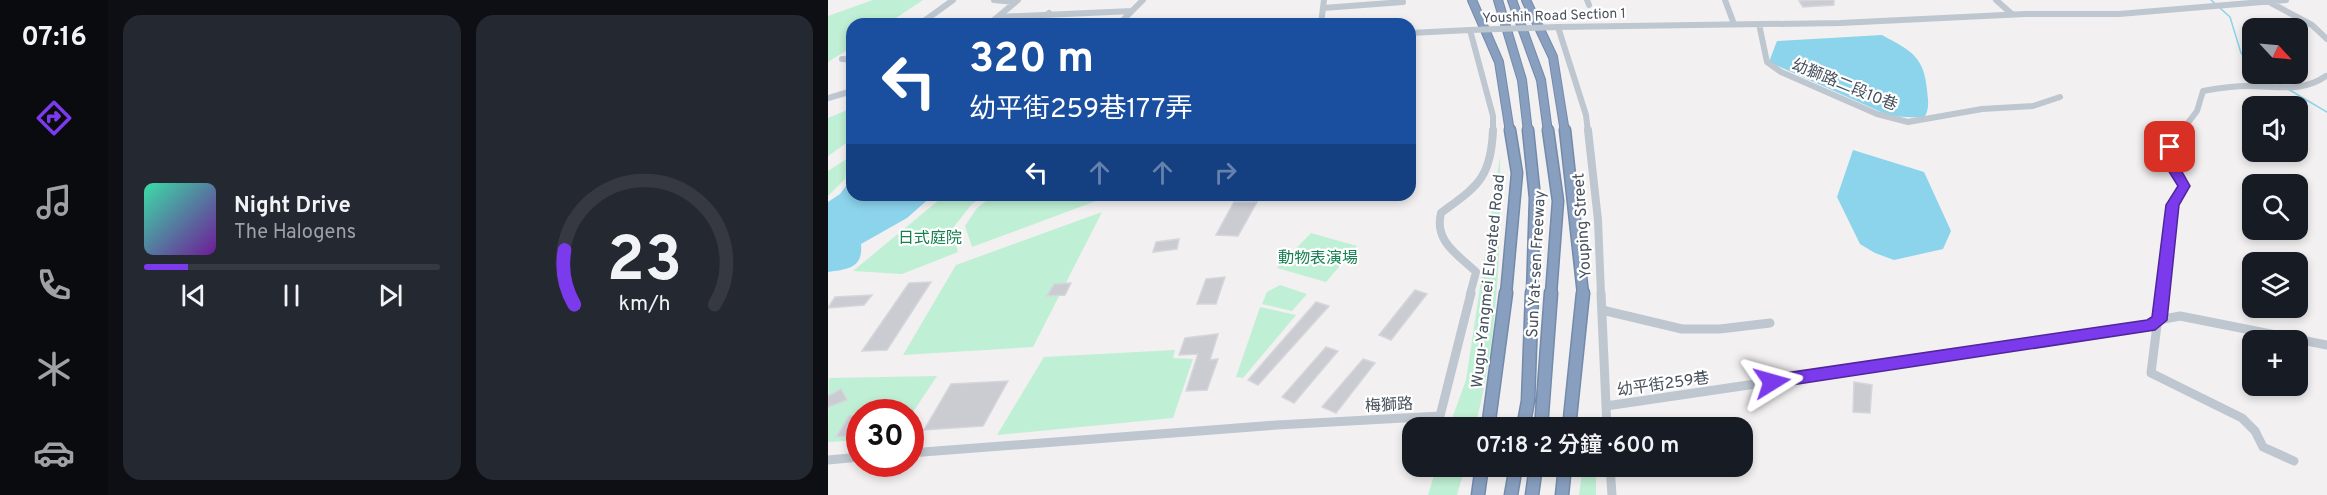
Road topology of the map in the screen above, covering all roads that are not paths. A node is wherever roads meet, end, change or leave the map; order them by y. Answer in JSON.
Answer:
{"nodes":[{"id":1,"x":953,"y":0,"type":"edge"},
{"id":2,"x":994,"y":0,"type":"edge"},
{"id":3,"x":1143,"y":0,"type":"edge"},
{"id":4,"x":1324,"y":0,"type":"edge"},
{"id":5,"x":1331,"y":0,"type":"edge"},
{"id":6,"x":1472,"y":0,"type":"edge"},
{"id":7,"x":1498,"y":0,"type":"edge"},
{"id":8,"x":1512,"y":0,"type":"edge"},
{"id":9,"x":1526,"y":0,"type":"edge"},
{"id":10,"x":1725,"y":0,"type":"edge"},
{"id":11,"x":1996,"y":0,"type":"edge"},
{"id":12,"x":2286,"y":0,"type":"edge"},
{"id":13,"x":1017,"y":1,"type":"edge"},
{"id":14,"x":1372,"y":2,"type":"edge"},
{"id":15,"x":1403,"y":2,"type":"dead end"},
{"id":16,"x":2270,"y":3,"type":"junction"},
{"id":17,"x":1326,"y":8,"type":"junction"},
{"id":18,"x":1132,"y":11,"type":"junction"},
{"id":19,"x":1050,"y":12,"type":"junction"},
{"id":20,"x":2013,"y":15,"type":"junction"},
{"id":21,"x":998,"y":16,"type":"junction"},
{"id":22,"x":928,"y":18,"type":"edge"},
{"id":23,"x":996,"y":18,"type":"edge"},
{"id":24,"x":1042,"y":18,"type":"edge"},
{"id":25,"x":1125,"y":18,"type":"edge"},
{"id":26,"x":1323,"y":18,"type":"edge"},
{"id":27,"x":1734,"y":24,"type":"junction"},
{"id":28,"x":1760,"y":24,"type":"junction"},
{"id":29,"x":1558,"y":27,"type":"junction"},
{"id":30,"x":1470,"y":30,"type":"junction"},
{"id":31,"x":1416,"y":33,"type":"edge"},
{"id":32,"x":2327,"y":39,"type":"edge"},
{"id":33,"x":842,"y":59,"type":"dead end"},
{"id":34,"x":846,"y":59,"type":"edge"},
{"id":35,"x":2326,"y":76,"type":"edge"},
{"id":36,"x":846,"y":91,"type":"edge"},
{"id":37,"x":828,"y":96,"type":"edge"},
{"id":38,"x":2060,"y":97,"type":"dead end"},
{"id":39,"x":1602,"y":310,"type":"junction"},
{"id":40,"x":2159,"y":320,"type":"junction"},
{"id":41,"x":1770,"y":323,"type":"dead end"},
{"id":42,"x":2327,"y":345,"type":"edge"},
{"id":43,"x":1606,"y":406,"type":"junction"},
{"id":44,"x":1489,"y":417,"type":"edge"},
{"id":45,"x":1525,"y":417,"type":"edge"},
{"id":46,"x":1542,"y":417,"type":"edge"},
{"id":47,"x":1570,"y":417,"type":"edge"},
{"id":48,"x":1606,"y":417,"type":"edge"},
{"id":49,"x":924,"y":452,"type":"edge"},
{"id":50,"x":846,"y":458,"type":"edge"},
{"id":51,"x":828,"y":460,"type":"edge"},
{"id":52,"x":2294,"y":461,"type":"dead end"},
{"id":53,"x":1480,"y":477,"type":"edge"},
{"id":54,"x":1514,"y":477,"type":"edge"},
{"id":55,"x":1534,"y":477,"type":"edge"},
{"id":56,"x":1564,"y":477,"type":"edge"},
{"id":57,"x":1611,"y":477,"type":"edge"},
{"id":58,"x":1478,"y":495,"type":"edge"},
{"id":59,"x":1511,"y":495,"type":"edge"},
{"id":60,"x":1532,"y":495,"type":"edge"},
{"id":61,"x":1562,"y":495,"type":"edge"},
{"id":62,"x":1612,"y":495,"type":"edge"}],
"edges":[{"from":1,"to":22,"type":"street"},
{"from":2,"to":13,"type":"street"},
{"from":3,"to":18,"type":"street"},
{"from":4,"to":17,"type":"street"},
{"from":5,"to":17,"type":"street"},
{"from":6,"to":44,"type":"highway","name":"Wugu-Yangmei Elevated Road"},
{"from":7,"to":45,"type":"highway","name":"Sun Yat-sen Freeway"},
{"from":8,"to":46,"type":"highway","name":"Sun Yat-sen Freeway"},
{"from":9,"to":47,"type":"highway"},
{"from":10,"to":27,"type":"street"},
{"from":11,"to":20,"type":"street"},
{"from":12,"to":16,"type":"street","name":"Youshih Road Section 1"},
{"from":13,"to":21,"type":"street"},
{"from":14,"to":15,"type":"street"},
{"from":14,"to":17,"type":"street"},
{"from":16,"to":20,"type":"street","name":"Youshih Road Section 1"},
{"from":16,"to":32,"type":"street"},
{"from":17,"to":26,"type":"street"},
{"from":18,"to":19,"type":"street"},
{"from":18,"to":25,"type":"street"},
{"from":19,"to":21,"type":"street"},
{"from":19,"to":24,"type":"street"},
{"from":20,"to":28,"type":"street","name":"Youshih Road Section 1"},
{"from":21,"to":23,"type":"street"},
{"from":27,"to":28,"type":"street","name":"Youshih Road Section 1"},
{"from":27,"to":29,"type":"street","name":"Youshih Road Section 1"},
{"from":28,"to":38,"type":"street","name":"幼獅路二段10巷"},
{"from":29,"to":30,"type":"street","name":"Youshih Road Section 1","bridge":true},
{"from":29,"to":39,"type":"street","name":"Youping Street"},
{"from":30,"to":31,"type":"street","name":"Youshih Road Section 1"},
{"from":30,"to":49,"type":"street","name":"梅獅路"},
{"from":33,"to":34,"type":"street"},
{"from":35,"to":40,"type":"street"},
{"from":36,"to":37,"type":"street"},
{"from":39,"to":41,"type":"street"},
{"from":39,"to":43,"type":"street","name":"Youping Street"},
{"from":40,"to":42,"type":"street","name":"幼平街259巷"},
{"from":40,"to":43,"type":"street","name":"幼平街259巷"},
{"from":40,"to":52,"type":"street"},
{"from":43,"to":48,"type":"street","name":"Youping Street"},
{"from":50,"to":51,"type":"street"},
{"from":53,"to":58,"type":"highway"},
{"from":54,"to":59,"type":"highway"},
{"from":55,"to":60,"type":"highway"},
{"from":56,"to":61,"type":"highway"},
{"from":57,"to":62,"type":"street"}]}
